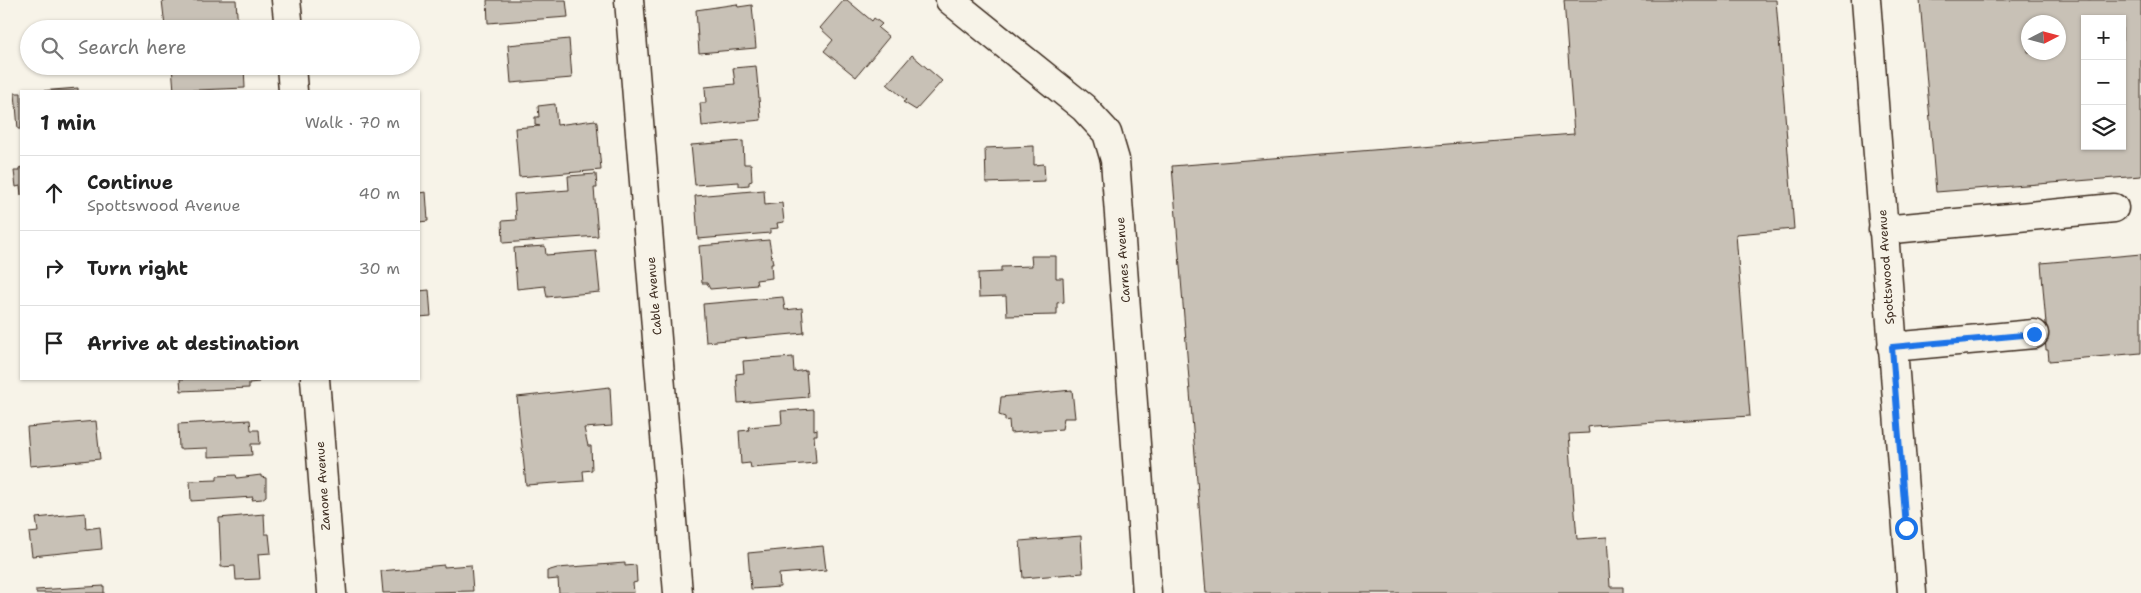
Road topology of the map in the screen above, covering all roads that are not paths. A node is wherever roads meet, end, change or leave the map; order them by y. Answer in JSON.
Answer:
{"nodes":[{"id":1,"x":286,"y":0,"type":"edge"},
{"id":2,"x":629,"y":0,"type":"edge"},
{"id":3,"x":950,"y":0,"type":"edge"},
{"id":4,"x":1866,"y":0,"type":"edge"},
{"id":5,"x":288,"y":20,"type":"edge"},
{"id":6,"x":292,"y":75,"type":"edge"},
{"id":7,"x":293,"y":90,"type":"edge"},
{"id":8,"x":2114,"y":208,"type":"dead end"},
{"id":9,"x":1883,"y":230,"type":"junction"},
{"id":10,"x":2034,"y":334,"type":"dead end"},
{"id":11,"x":1892,"y":347,"type":"junction"},
{"id":12,"x":315,"y":380,"type":"edge"},
{"id":13,"x":332,"y":593,"type":"edge"},
{"id":14,"x":678,"y":593,"type":"edge"},
{"id":15,"x":1147,"y":593,"type":"edge"},
{"id":16,"x":1912,"y":593,"type":"edge"}],
"edges":[{"from":1,"to":5,"type":"street"},
{"from":2,"to":14,"type":"street","name":"Cable Avenue"},
{"from":3,"to":15,"type":"street","name":"Carnes Avenue"},
{"from":4,"to":9,"type":"street","name":"Spottswood Avenue"},
{"from":6,"to":7,"type":"street"},
{"from":8,"to":9,"type":"street"},
{"from":9,"to":11,"type":"street","name":"Spottswood Avenue"},
{"from":10,"to":11,"type":"street"},
{"from":11,"to":16,"type":"street","name":"Spottswood Avenue"},
{"from":12,"to":13,"type":"street","name":"Zanone Avenue"}]}
